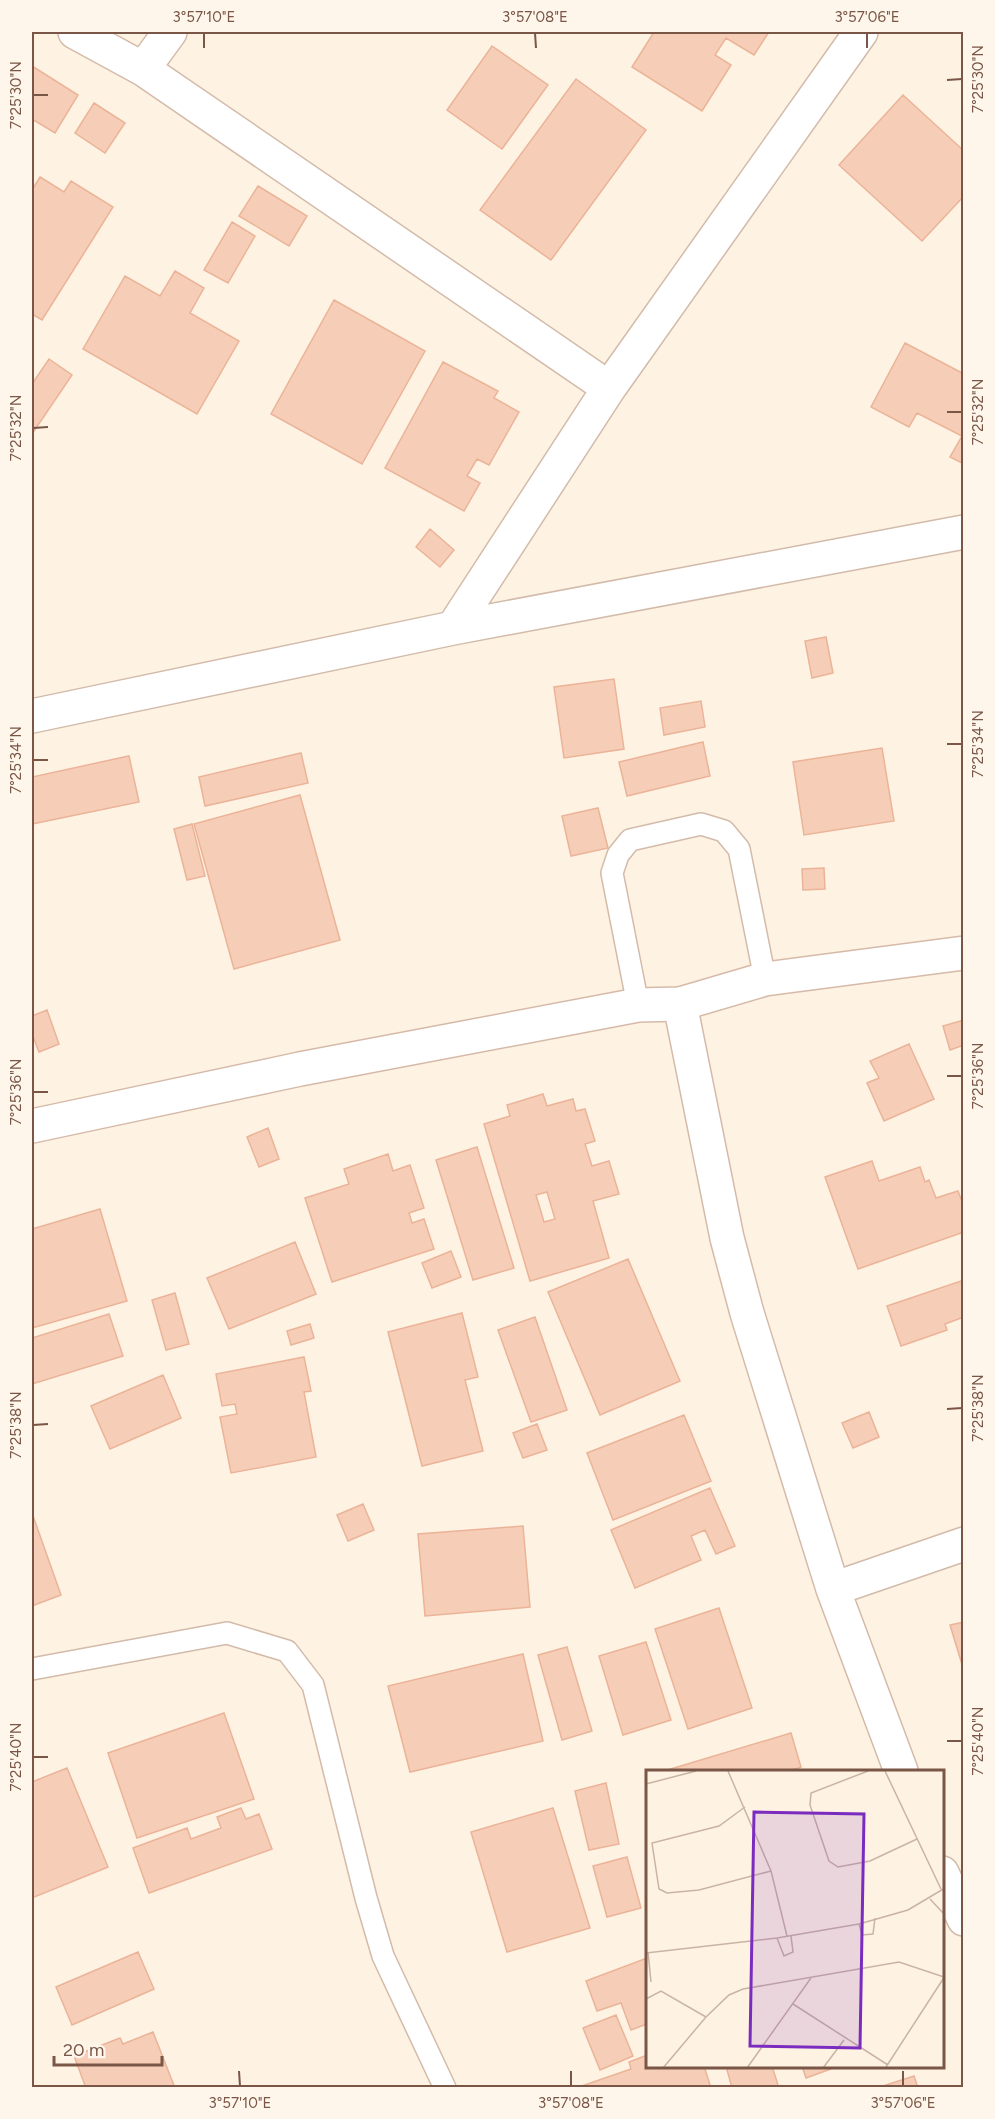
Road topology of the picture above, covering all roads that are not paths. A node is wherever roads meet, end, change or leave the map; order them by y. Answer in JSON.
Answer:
{"nodes":[{"id":1,"x":75,"y":32,"type":"edge"},
{"id":2,"x":170,"y":32,"type":"edge"},
{"id":3,"x":861,"y":32,"type":"edge"},
{"id":4,"x":143,"y":69,"type":"junction"},
{"id":5,"x":609,"y":388,"type":"junction"},
{"id":6,"x":963,"y":532,"type":"edge"},
{"id":7,"x":453,"y":628,"type":"junction"},
{"id":8,"x":32,"y":716,"type":"edge"},
{"id":9,"x":963,"y":953,"type":"edge"},
{"id":10,"x":765,"y":979,"type":"junction"},
{"id":11,"x":680,"y":1004,"type":"junction"},
{"id":12,"x":638,"y":1005,"type":"junction"},
{"id":13,"x":32,"y":1126,"type":"edge"},
{"id":14,"x":963,"y":1544,"type":"edge"},
{"id":15,"x":832,"y":1589,"type":"junction"},
{"id":16,"x":32,"y":1669,"type":"edge"},
{"id":17,"x":901,"y":1770,"type":"edge"},
{"id":18,"x":944,"y":1877,"type":"edge"},
{"id":19,"x":963,"y":1919,"type":"edge"},
{"id":20,"x":445,"y":2088,"type":"edge"}],
"edges":[{"from":1,"to":4,"type":"street"},
{"from":2,"to":4,"type":"street"},
{"from":3,"to":5,"type":"street"},
{"from":4,"to":5,"type":"street"},
{"from":5,"to":7,"type":"street"},
{"from":6,"to":7,"type":"street"},
{"from":7,"to":8,"type":"street"},
{"from":9,"to":10,"type":"street"},
{"from":10,"to":11,"type":"street"},
{"from":10,"to":12,"type":"lane"},
{"from":11,"to":12,"type":"street"},
{"from":11,"to":15,"type":"street"},
{"from":12,"to":13,"type":"street"},
{"from":14,"to":15,"type":"street"},
{"from":15,"to":17,"type":"street"},
{"from":16,"to":20,"type":"lane"},
{"from":18,"to":19,"type":"street"}]}
